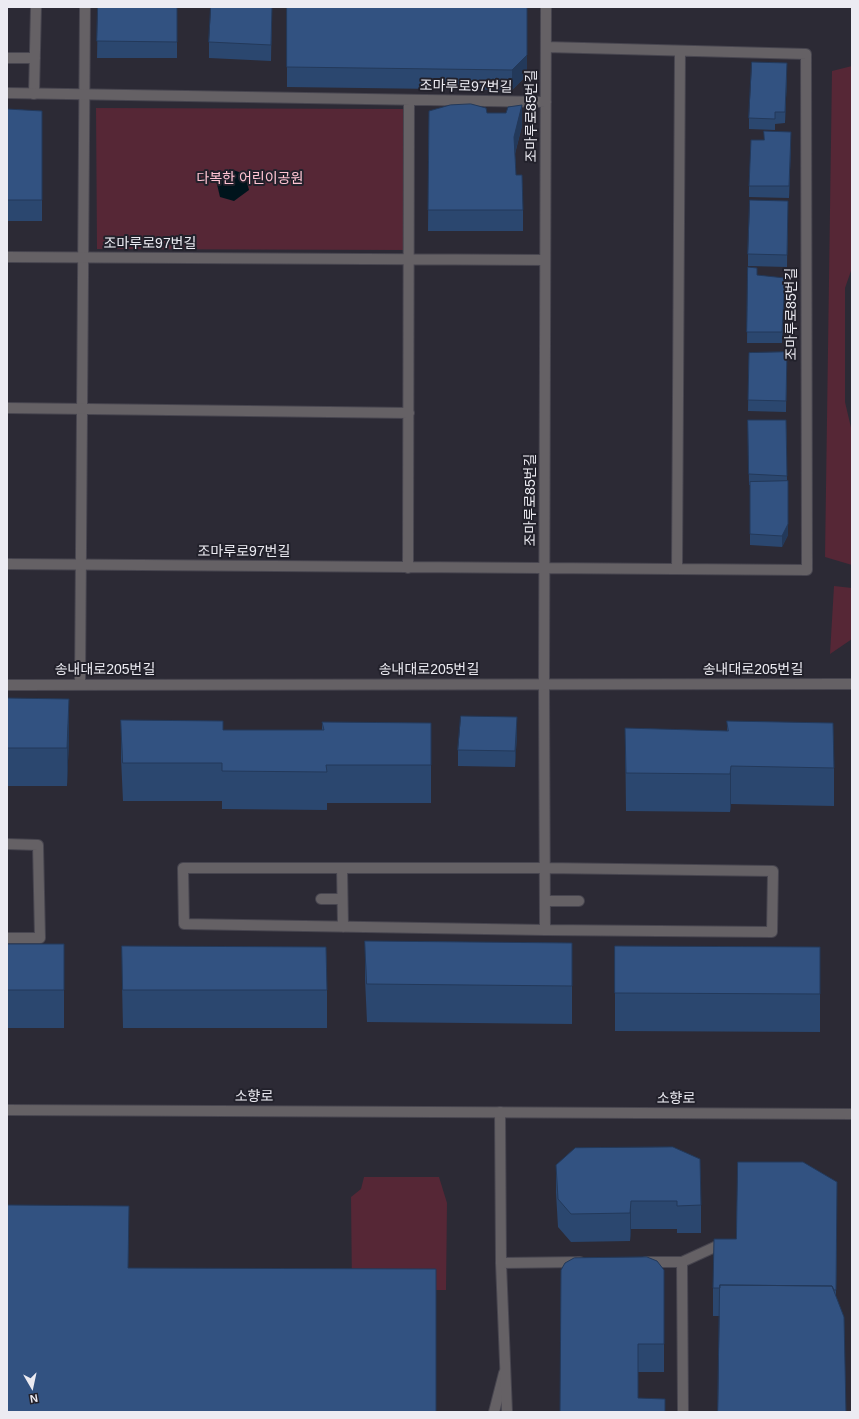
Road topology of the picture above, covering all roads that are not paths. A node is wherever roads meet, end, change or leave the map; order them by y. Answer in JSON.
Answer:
{"nodes":[{"id":1,"x":36,"y":7,"type":"edge"},
{"id":2,"x":86,"y":7,"type":"edge"},
{"id":3,"x":546,"y":7,"type":"edge"},
{"id":4,"x":546,"y":47,"type":"junction"},
{"id":5,"x":680,"y":51,"type":"junction"},
{"id":6,"x":7,"y":58,"type":"edge"},
{"id":7,"x":35,"y":58,"type":"junction"},
{"id":8,"x":7,"y":93,"type":"edge"},
{"id":9,"x":34,"y":94,"type":"junction"},
{"id":10,"x":85,"y":95,"type":"junction"},
{"id":11,"x":410,"y":100,"type":"junction"},
{"id":12,"x":546,"y":102,"type":"junction"},
{"id":13,"x":7,"y":257,"type":"edge"},
{"id":14,"x":83,"y":257,"type":"junction"},
{"id":15,"x":409,"y":259,"type":"junction"},
{"id":16,"x":545,"y":260,"type":"junction"},
{"id":17,"x":7,"y":408,"type":"edge"},
{"id":18,"x":82,"y":409,"type":"junction"},
{"id":19,"x":409,"y":413,"type":"junction"},
{"id":20,"x":7,"y":564,"type":"edge"},
{"id":21,"x":80,"y":565,"type":"junction"},
{"id":22,"x":408,"y":568,"type":"junction"},
{"id":23,"x":544,"y":569,"type":"junction"},
{"id":24,"x":677,"y":569,"type":"junction"},
{"id":25,"x":7,"y":684,"type":"edge"},
{"id":26,"x":80,"y":684,"type":"junction"},
{"id":27,"x":544,"y":684,"type":"junction"},
{"id":28,"x":852,"y":684,"type":"edge"},
{"id":29,"x":7,"y":844,"type":"edge"},
{"id":30,"x":342,"y":868,"type":"junction"},
{"id":31,"x":544,"y":868,"type":"junction"},
{"id":32,"x":321,"y":899,"type":"dead end"},
{"id":33,"x":342,"y":899,"type":"junction"},
{"id":34,"x":545,"y":901,"type":"junction"},
{"id":35,"x":578,"y":901,"type":"dead end"},
{"id":36,"x":343,"y":927,"type":"junction"},
{"id":37,"x":545,"y":930,"type":"junction"},
{"id":38,"x":7,"y":938,"type":"edge"},
{"id":39,"x":7,"y":1110,"type":"edge"},
{"id":40,"x":500,"y":1112,"type":"junction"},
{"id":41,"x":852,"y":1114,"type":"edge"},
{"id":42,"x":717,"y":1246,"type":"edge"},
{"id":43,"x":587,"y":1262,"type":"edge"},
{"id":44,"x":635,"y":1262,"type":"edge"},
{"id":45,"x":682,"y":1262,"type":"junction"},
{"id":46,"x":501,"y":1263,"type":"junction"},
{"id":47,"x":505,"y":1369,"type":"junction"},
{"id":48,"x":494,"y":1412,"type":"edge"},
{"id":49,"x":507,"y":1412,"type":"edge"},
{"id":50,"x":683,"y":1412,"type":"edge"}],
"edges":[{"from":1,"to":7,"type":"street"},
{"from":2,"to":10,"type":"street","name":"조마루로97번길"},
{"from":3,"to":4,"type":"street","name":"조마루로85번길"},
{"from":4,"to":5,"type":"street","name":"조마루로85번길"},
{"from":4,"to":12,"type":"street","name":"조마루로85번길"},
{"from":5,"to":24,"type":"street"},
{"from":5,"to":24,"type":"street","name":"조마루로85번길"},
{"from":6,"to":7,"type":"street"},
{"from":7,"to":9,"type":"street"},
{"from":8,"to":9,"type":"street","name":"조마루로97번길"},
{"from":9,"to":10,"type":"street","name":"조마루로97번길"},
{"from":10,"to":11,"type":"street","name":"조마루로97번길"},
{"from":10,"to":14,"type":"street","name":"조마루로97번길"},
{"from":11,"to":12,"type":"street","name":"조마루로97번길"},
{"from":11,"to":15,"type":"street","name":"조마루로97번길"},
{"from":12,"to":16,"type":"street","name":"조마루로85번길"},
{"from":13,"to":14,"type":"street","name":"조마루로97번길"},
{"from":14,"to":15,"type":"street","name":"조마루로97번길"},
{"from":14,"to":18,"type":"street","name":"조마루로97번길"},
{"from":15,"to":16,"type":"street","name":"조마루로97번길"},
{"from":15,"to":19,"type":"street","name":"조마루로97번길"},
{"from":16,"to":23,"type":"street","name":"조마루로85번길"},
{"from":17,"to":18,"type":"street"},
{"from":18,"to":19,"type":"street"},
{"from":18,"to":21,"type":"street","name":"조마루로97번길"},
{"from":19,"to":22,"type":"street","name":"조마루로97번길"},
{"from":20,"to":21,"type":"street","name":"조마루로97번길"},
{"from":21,"to":22,"type":"street","name":"조마루로97번길"},
{"from":21,"to":26,"type":"street","name":"조마루로97번길"},
{"from":22,"to":23,"type":"street","name":"조마루로97번길"},
{"from":23,"to":24,"type":"street","name":"조마루로85번길"},
{"from":23,"to":27,"type":"street","name":"조마루로85번길"},
{"from":25,"to":26,"type":"street","name":"송내대로205번길"},
{"from":26,"to":27,"type":"street","name":"송내대로205번길"},
{"from":27,"to":28,"type":"street","name":"송내대로205번길"},
{"from":27,"to":31,"type":"street","name":"조마루로85번길"},
{"from":29,"to":38,"type":"street"},
{"from":30,"to":31,"type":"street"},
{"from":30,"to":33,"type":"street"},
{"from":30,"to":36,"type":"street"},
{"from":31,"to":34,"type":"street","name":"조마루로85번길"},
{"from":31,"to":37,"type":"street"},
{"from":32,"to":33,"type":"street"},
{"from":33,"to":36,"type":"street"},
{"from":34,"to":35,"type":"street"},
{"from":34,"to":37,"type":"street","name":"조마루로85번길"},
{"from":36,"to":37,"type":"street"},
{"from":39,"to":40,"type":"street","name":"소향로"},
{"from":40,"to":41,"type":"street","name":"소향로"},
{"from":40,"to":46,"type":"street"},
{"from":42,"to":45,"type":"street"},
{"from":43,"to":46,"type":"street"},
{"from":44,"to":45,"type":"street"},
{"from":45,"to":50,"type":"street"},
{"from":46,"to":47,"type":"street"},
{"from":47,"to":48,"type":"street"},
{"from":47,"to":49,"type":"street"}]}
